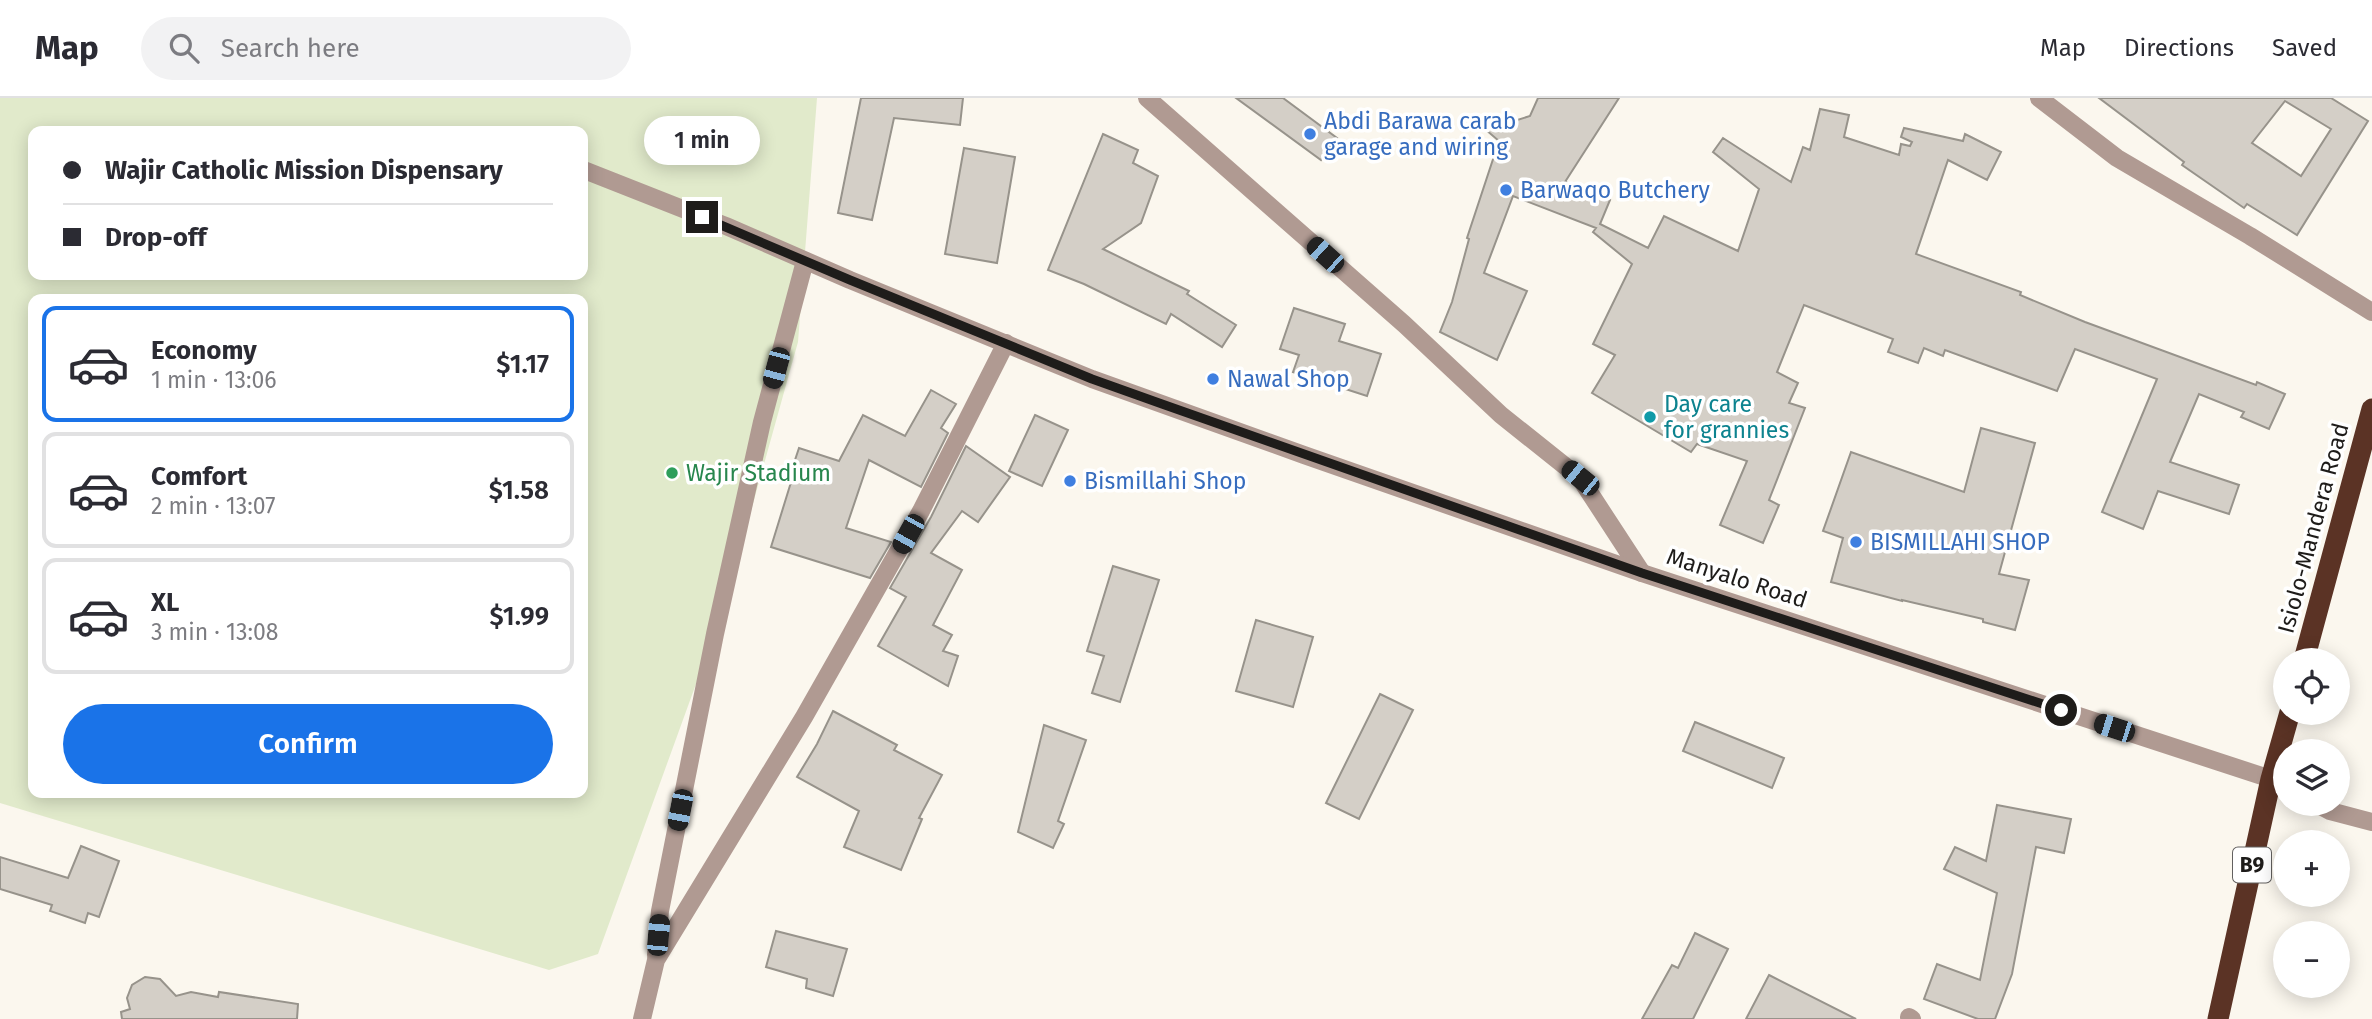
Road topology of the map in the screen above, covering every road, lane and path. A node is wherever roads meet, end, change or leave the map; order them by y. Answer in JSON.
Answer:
{"nodes":[{"id":1,"x":1147,"y":98,"type":"edge"},
{"id":2,"x":2039,"y":98,"type":"edge"},
{"id":3,"x":588,"y":172,"type":"edge"},
{"id":4,"x":806,"y":261,"type":"junction"},
{"id":5,"x":2372,"y":312,"type":"edge"},
{"id":6,"x":1006,"y":343,"type":"junction"},
{"id":7,"x":2372,"y":409,"type":"edge"},
{"id":8,"x":1642,"y":573,"type":"junction"},
{"id":9,"x":2307,"y":648,"type":"edge"},
{"id":10,"x":2273,"y":781,"type":"edge"},
{"id":11,"x":2273,"y":803,"type":"edge"},
{"id":12,"x":2349,"y":816,"type":"edge"},
{"id":13,"x":2372,"y":822,"type":"edge"},
{"id":14,"x":656,"y":960,"type":"junction"},
{"id":15,"x":642,"y":1019,"type":"edge"},
{"id":16,"x":2218,"y":1019,"type":"edge"}],
"edges":[{"from":1,"to":8,"type":"street","name":"Manyalo Road"},
{"from":2,"to":5,"type":"street"},
{"from":3,"to":4,"type":"street"},
{"from":4,"to":6,"type":"street"},
{"from":4,"to":14,"type":"street"},
{"from":6,"to":8,"type":"street"},
{"from":6,"to":14,"type":"street"},
{"from":7,"to":9,"type":"highway","name":"Isiolo-Mandera Road"},
{"from":8,"to":10,"type":"street","name":"Manyalo Road"},
{"from":11,"to":16,"type":"highway","number":"B9"},
{"from":12,"to":13,"type":"street"},
{"from":14,"to":15,"type":"street"}]}
